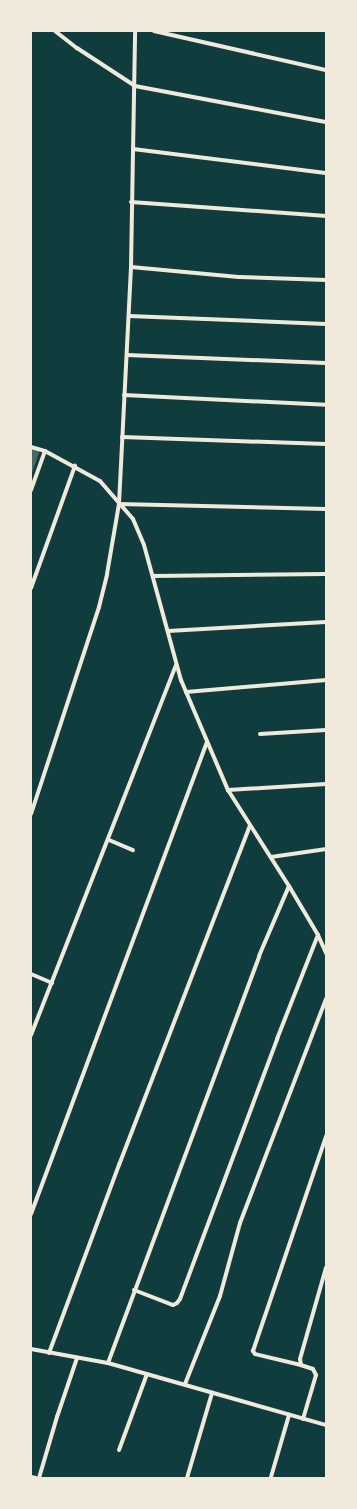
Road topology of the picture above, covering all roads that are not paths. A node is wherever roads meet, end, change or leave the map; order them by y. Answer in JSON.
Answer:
{"nodes":[{"id":1,"x":55,"y":31,"type":"edge"},
{"id":2,"x":135,"y":31,"type":"edge"},
{"id":3,"x":154,"y":31,"type":"edge"},
{"id":4,"x":326,"y":70,"type":"edge"},
{"id":5,"x":135,"y":86,"type":"junction"},
{"id":6,"x":326,"y":122,"type":"edge"},
{"id":7,"x":133,"y":149,"type":"junction"},
{"id":8,"x":326,"y":173,"type":"edge"},
{"id":9,"x":131,"y":202,"type":"junction"},
{"id":10,"x":326,"y":216,"type":"edge"},
{"id":11,"x":131,"y":268,"type":"junction"},
{"id":12,"x":326,"y":280,"type":"edge"},
{"id":13,"x":129,"y":316,"type":"junction"},
{"id":14,"x":326,"y":324,"type":"edge"},
{"id":15,"x":127,"y":355,"type":"junction"},
{"id":16,"x":326,"y":363,"type":"edge"},
{"id":17,"x":124,"y":395,"type":"junction"},
{"id":18,"x":326,"y":405,"type":"edge"},
{"id":19,"x":122,"y":437,"type":"junction"},
{"id":20,"x":326,"y":444,"type":"edge"},
{"id":21,"x":31,"y":446,"type":"edge"},
{"id":22,"x":45,"y":452,"type":"junction"},
{"id":23,"x":74,"y":466,"type":"junction"},
{"id":24,"x":31,"y":490,"type":"edge"},
{"id":25,"x":119,"y":504,"type":"junction"},
{"id":26,"x":326,"y":510,"type":"edge"},
{"id":27,"x":326,"y":574,"type":"edge"},
{"id":28,"x":153,"y":576,"type":"junction"},
{"id":29,"x":31,"y":588,"type":"edge"},
{"id":30,"x":326,"y":622,"type":"edge"},
{"id":31,"x":168,"y":631,"type":"junction"},
{"id":32,"x":176,"y":665,"type":"junction"},
{"id":33,"x":326,"y":680,"type":"edge"},
{"id":34,"x":186,"y":692,"type":"junction"},
{"id":35,"x":326,"y":730,"type":"edge"},
{"id":36,"x":260,"y":734,"type":"dead end"},
{"id":37,"x":208,"y":742,"type":"junction"},
{"id":38,"x":326,"y":784,"type":"edge"},
{"id":39,"x":228,"y":790,"type":"junction"},
{"id":40,"x":31,"y":814,"type":"edge"},
{"id":41,"x":250,"y":826,"type":"junction"},
{"id":42,"x":108,"y":840,"type":"junction"},
{"id":43,"x":326,"y":848,"type":"edge"},
{"id":44,"x":133,"y":850,"type":"dead end"},
{"id":45,"x":271,"y":856,"type":"junction"},
{"id":46,"x":289,"y":886,"type":"junction"},
{"id":47,"x":318,"y":935,"type":"junction"},
{"id":48,"x":326,"y":939,"type":"edge"},
{"id":49,"x":320,"y":940,"type":"junction"},
{"id":50,"x":326,"y":953,"type":"edge"},
{"id":51,"x":31,"y":974,"type":"edge"},
{"id":52,"x":52,"y":983,"type":"junction"},
{"id":53,"x":326,"y":999,"type":"edge"},
{"id":54,"x":31,"y":1035,"type":"edge"},
{"id":55,"x":326,"y":1136,"type":"edge"},
{"id":56,"x":31,"y":1214,"type":"edge"},
{"id":57,"x":326,"y":1268,"type":"edge"},
{"id":58,"x":134,"y":1290,"type":"junction"},
{"id":59,"x":31,"y":1349,"type":"edge"},
{"id":60,"x":49,"y":1353,"type":"junction"},
{"id":61,"x":77,"y":1358,"type":"junction"},
{"id":62,"x":108,"y":1364,"type":"junction"},
{"id":63,"x":301,"y":1365,"type":"junction"},
{"id":64,"x":147,"y":1374,"type":"junction"},
{"id":65,"x":185,"y":1384,"type":"junction"},
{"id":66,"x":212,"y":1393,"type":"junction"},
{"id":67,"x":289,"y":1415,"type":"junction"},
{"id":68,"x":303,"y":1419,"type":"junction"},
{"id":69,"x":326,"y":1424,"type":"edge"},
{"id":70,"x":119,"y":1450,"type":"dead end"},
{"id":71,"x":31,"y":1477,"type":"edge"},
{"id":72,"x":271,"y":1477,"type":"dead end"},
{"id":73,"x":38,"y":1478,"type":"edge"},
{"id":74,"x":187,"y":1478,"type":"edge"}],
"edges":[{"from":1,"to":5,"type":"street"},
{"from":2,"to":5,"type":"street"},
{"from":3,"to":4,"type":"street"},
{"from":5,"to":6,"type":"street"},
{"from":5,"to":7,"type":"street"},
{"from":7,"to":8,"type":"street"},
{"from":7,"to":9,"type":"street"},
{"from":9,"to":10,"type":"street"},
{"from":9,"to":11,"type":"street"},
{"from":11,"to":12,"type":"street"},
{"from":11,"to":13,"type":"street"},
{"from":13,"to":14,"type":"street"},
{"from":13,"to":15,"type":"street"},
{"from":15,"to":16,"type":"street"},
{"from":15,"to":17,"type":"street"},
{"from":17,"to":18,"type":"street"},
{"from":17,"to":19,"type":"street"},
{"from":19,"to":20,"type":"street"},
{"from":19,"to":25,"type":"street"},
{"from":21,"to":22,"type":"street"},
{"from":22,"to":23,"type":"street"},
{"from":22,"to":24,"type":"street"},
{"from":23,"to":25,"type":"street"},
{"from":23,"to":29,"type":"street"},
{"from":25,"to":26,"type":"street"},
{"from":25,"to":28,"type":"street"},
{"from":25,"to":40,"type":"street"},
{"from":27,"to":28,"type":"street"},
{"from":28,"to":31,"type":"street"},
{"from":30,"to":31,"type":"street"},
{"from":31,"to":32,"type":"street"},
{"from":32,"to":34,"type":"street"},
{"from":32,"to":42,"type":"street"},
{"from":33,"to":34,"type":"street"},
{"from":34,"to":37,"type":"street"},
{"from":35,"to":36,"type":"street"},
{"from":37,"to":39,"type":"street"},
{"from":37,"to":56,"type":"street"},
{"from":38,"to":39,"type":"street"},
{"from":39,"to":41,"type":"street"},
{"from":41,"to":45,"type":"street"},
{"from":41,"to":60,"type":"street"},
{"from":42,"to":44,"type":"street"},
{"from":42,"to":52,"type":"street"},
{"from":43,"to":45,"type":"street"},
{"from":45,"to":46,"type":"street"},
{"from":46,"to":47,"type":"street"},
{"from":46,"to":58,"type":"street"},
{"from":47,"to":49,"type":"street"},
{"from":47,"to":58,"type":"street"},
{"from":48,"to":49,"type":"street"},
{"from":49,"to":50,"type":"street"},
{"from":51,"to":52,"type":"street"},
{"from":52,"to":54,"type":"street"},
{"from":53,"to":65,"type":"street"},
{"from":55,"to":63,"type":"street"},
{"from":57,"to":63,"type":"street"},
{"from":58,"to":62,"type":"street"},
{"from":59,"to":60,"type":"street"},
{"from":60,"to":61,"type":"street"},
{"from":61,"to":62,"type":"street"},
{"from":61,"to":73,"type":"street"},
{"from":62,"to":64,"type":"street"},
{"from":63,"to":68,"type":"street"},
{"from":64,"to":65,"type":"street"},
{"from":64,"to":70,"type":"street"},
{"from":65,"to":66,"type":"street"},
{"from":66,"to":67,"type":"street"},
{"from":66,"to":74,"type":"street"},
{"from":67,"to":68,"type":"street"},
{"from":67,"to":72,"type":"street"},
{"from":68,"to":69,"type":"street"},
{"from":71,"to":73,"type":"street"}]}
